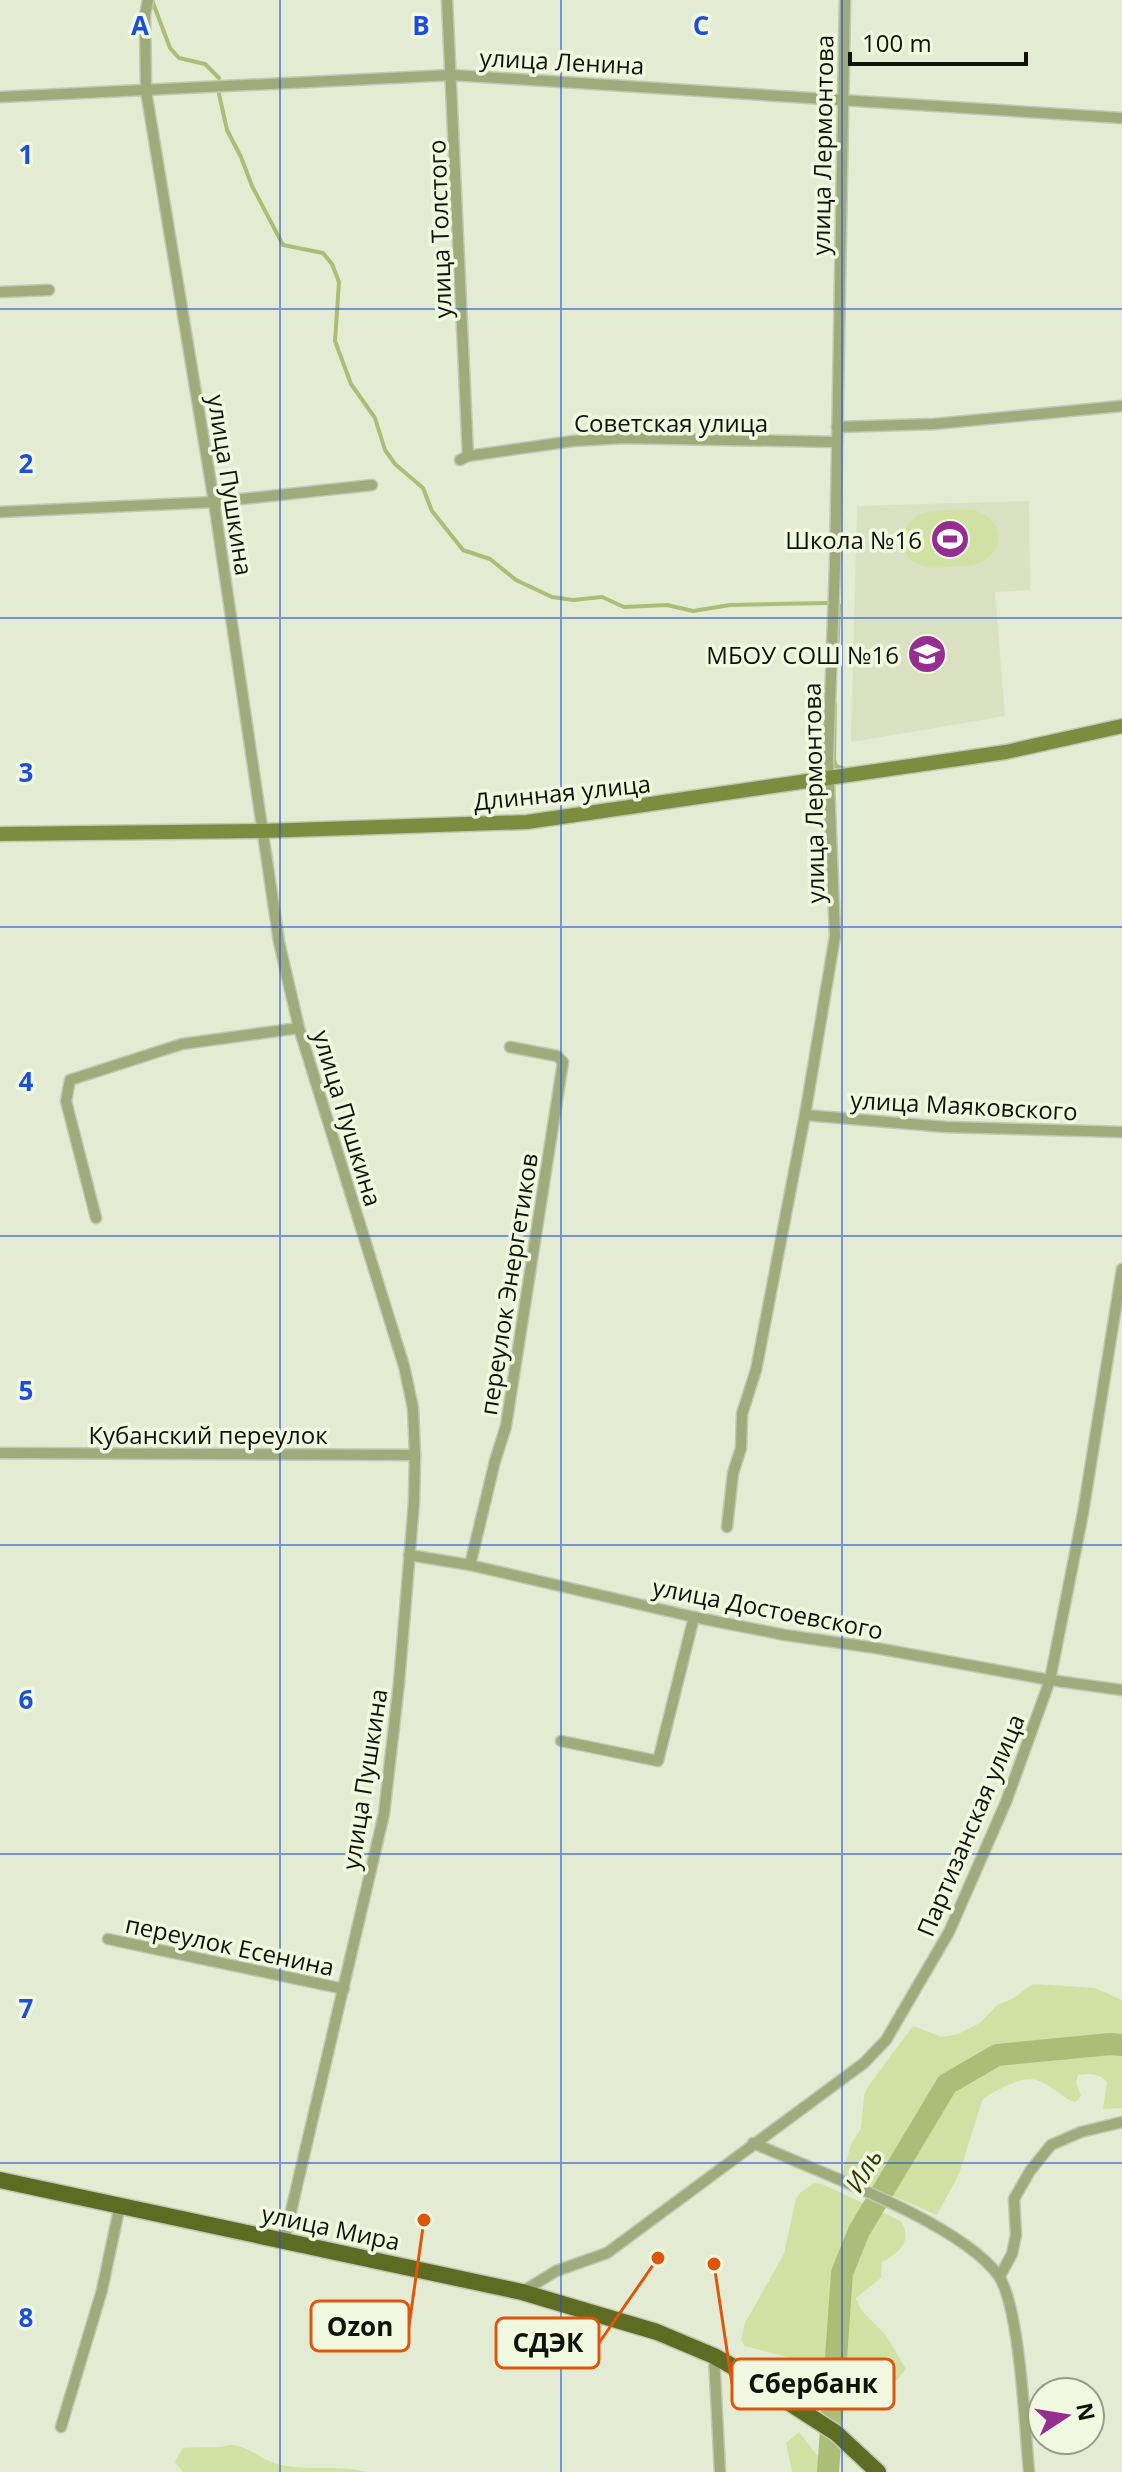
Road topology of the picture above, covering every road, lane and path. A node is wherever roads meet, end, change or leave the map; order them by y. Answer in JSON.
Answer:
{"nodes":[{"id":1,"x":148,"y":0,"type":"edge"},
{"id":2,"x":447,"y":0,"type":"edge"},
{"id":3,"x":845,"y":0,"type":"edge"},
{"id":4,"x":452,"y":75,"type":"junction"},
{"id":5,"x":146,"y":91,"type":"junction"},
{"id":6,"x":0,"y":97,"type":"edge"},
{"id":7,"x":844,"y":98,"type":"junction"},
{"id":8,"x":1122,"y":118,"type":"edge"},
{"id":9,"x":49,"y":290,"type":"dead end"},
{"id":10,"x":0,"y":292,"type":"edge"},
{"id":11,"x":1122,"y":406,"type":"edge"},
{"id":12,"x":837,"y":427,"type":"junction"},
{"id":13,"x":837,"y":442,"type":"junction"},
{"id":14,"x":464,"y":458,"type":"joint"},
{"id":15,"x":372,"y":485,"type":"dead end"},
{"id":16,"x":214,"y":502,"type":"junction"},
{"id":17,"x":0,"y":512,"type":"edge"},
{"id":18,"x":1122,"y":726,"type":"edge"},
{"id":19,"x":829,"y":779,"type":"junction"},
{"id":20,"x":263,"y":831,"type":"junction"},
{"id":21,"x":0,"y":834,"type":"edge"},
{"id":22,"x":299,"y":1028,"type":"junction"},
{"id":23,"x":510,"y":1047,"type":"dead end"},
{"id":24,"x":805,"y":1115,"type":"junction"},
{"id":25,"x":1122,"y":1132,"type":"edge"},
{"id":26,"x":96,"y":1218,"type":"dead end"},
{"id":27,"x":1122,"y":1269,"type":"edge"},
{"id":28,"x":0,"y":1453,"type":"edge"},
{"id":29,"x":415,"y":1455,"type":"junction"},
{"id":30,"x":727,"y":1527,"type":"dead end"},
{"id":31,"x":409,"y":1555,"type":"junction"},
{"id":32,"x":470,"y":1565,"type":"junction"},
{"id":33,"x":694,"y":1617,"type":"junction"},
{"id":34,"x":1050,"y":1680,"type":"junction"},
{"id":35,"x":1122,"y":1690,"type":"edge"},
{"id":36,"x":561,"y":1741,"type":"dead end"},
{"id":37,"x":108,"y":1939,"type":"dead end"},
{"id":38,"x":344,"y":1989,"type":"junction"},
{"id":39,"x":1122,"y":2122,"type":"edge"},
{"id":40,"x":753,"y":2143,"type":"junction"},
{"id":41,"x":0,"y":2180,"type":"edge"},
{"id":42,"x":120,"y":2205,"type":"junction"},
{"id":43,"x":284,"y":2241,"type":"junction"},
{"id":44,"x":1000,"y":2276,"type":"junction"},
{"id":45,"x":522,"y":2292,"type":"junction"},
{"id":46,"x":714,"y":2356,"type":"junction"},
{"id":47,"x":61,"y":2427,"type":"dead end"},
{"id":48,"x":720,"y":2472,"type":"edge"},
{"id":49,"x":878,"y":2472,"type":"edge"},
{"id":50,"x":1029,"y":2472,"type":"edge"}],
"edges":[{"from":1,"to":5,"type":"street","name":"улица Пушкина"},
{"from":2,"to":4,"type":"street","name":"улица Толстого"},
{"from":3,"to":7,"type":"street","name":"улица Лермонтова"},
{"from":4,"to":5,"type":"street","name":"улица Ленина"},
{"from":4,"to":7,"type":"street","name":"улица Ленина"},
{"from":4,"to":14,"type":"street","name":"улица Толстого"},
{"from":5,"to":6,"type":"street","name":"улица Ленина"},
{"from":5,"to":16,"type":"street","name":"улица Пушкина"},
{"from":7,"to":8,"type":"street","name":"улица Ленина"},
{"from":7,"to":12,"type":"street","name":"улица Лермонтова"},
{"from":9,"to":10,"type":"street"},
{"from":11,"to":12,"type":"street"},
{"from":12,"to":13,"type":"street","name":"улица Лермонтова"},
{"from":13,"to":14,"type":"street","name":"Советская улица"},
{"from":13,"to":19,"type":"street","name":"улица Лермонтова"},
{"from":15,"to":16,"type":"street"},
{"from":16,"to":17,"type":"street"},
{"from":16,"to":20,"type":"street","name":"улица Пушкина"},
{"from":18,"to":19,"type":"main road","name":"Длинная улица"},
{"from":19,"to":20,"type":"main road","name":"Длинная улица"},
{"from":19,"to":24,"type":"street","name":"улица Лермонтова"},
{"from":20,"to":21,"type":"main road","name":"Длинная улица"},
{"from":20,"to":22,"type":"street","name":"улица Пушкина"},
{"from":22,"to":26,"type":"street"},
{"from":22,"to":29,"type":"street","name":"улица Пушкина"},
{"from":23,"to":32,"type":"street","name":"переулок Энергетиков"},
{"from":24,"to":25,"type":"street","name":"улица Маяковского"},
{"from":24,"to":30,"type":"street","name":"улица Лермонтова"},
{"from":27,"to":34,"type":"street","name":"Партизанская улица"},
{"from":28,"to":29,"type":"street","name":"Кубанский переулок"},
{"from":29,"to":31,"type":"street","name":"улица Пушкина"},
{"from":31,"to":32,"type":"street","name":"улица Достоевского"},
{"from":31,"to":38,"type":"street","name":"улица Пушкина"},
{"from":32,"to":33,"type":"street","name":"улица Достоевского"},
{"from":33,"to":34,"type":"street","name":"улица Достоевского"},
{"from":33,"to":36,"type":"street"},
{"from":34,"to":35,"type":"street","name":"улица Достоевского"},
{"from":34,"to":40,"type":"street","name":"Партизанская улица"},
{"from":37,"to":38,"type":"street","name":"переулок Есенина"},
{"from":38,"to":43,"type":"street","name":"улица Пушкина"},
{"from":39,"to":44,"type":"street"},
{"from":40,"to":44,"type":"street"},
{"from":40,"to":45,"type":"street","name":"Партизанская улица"},
{"from":41,"to":42,"type":"highway","name":"улица Мира"},
{"from":42,"to":43,"type":"highway","name":"улица Мира"},
{"from":42,"to":47,"type":"street"},
{"from":43,"to":45,"type":"highway","name":"улица Мира"},
{"from":44,"to":50,"type":"street"},
{"from":45,"to":46,"type":"highway","name":"улица Мира"},
{"from":46,"to":48,"type":"street"},
{"from":46,"to":49,"type":"highway","name":"улица Мира"}]}
